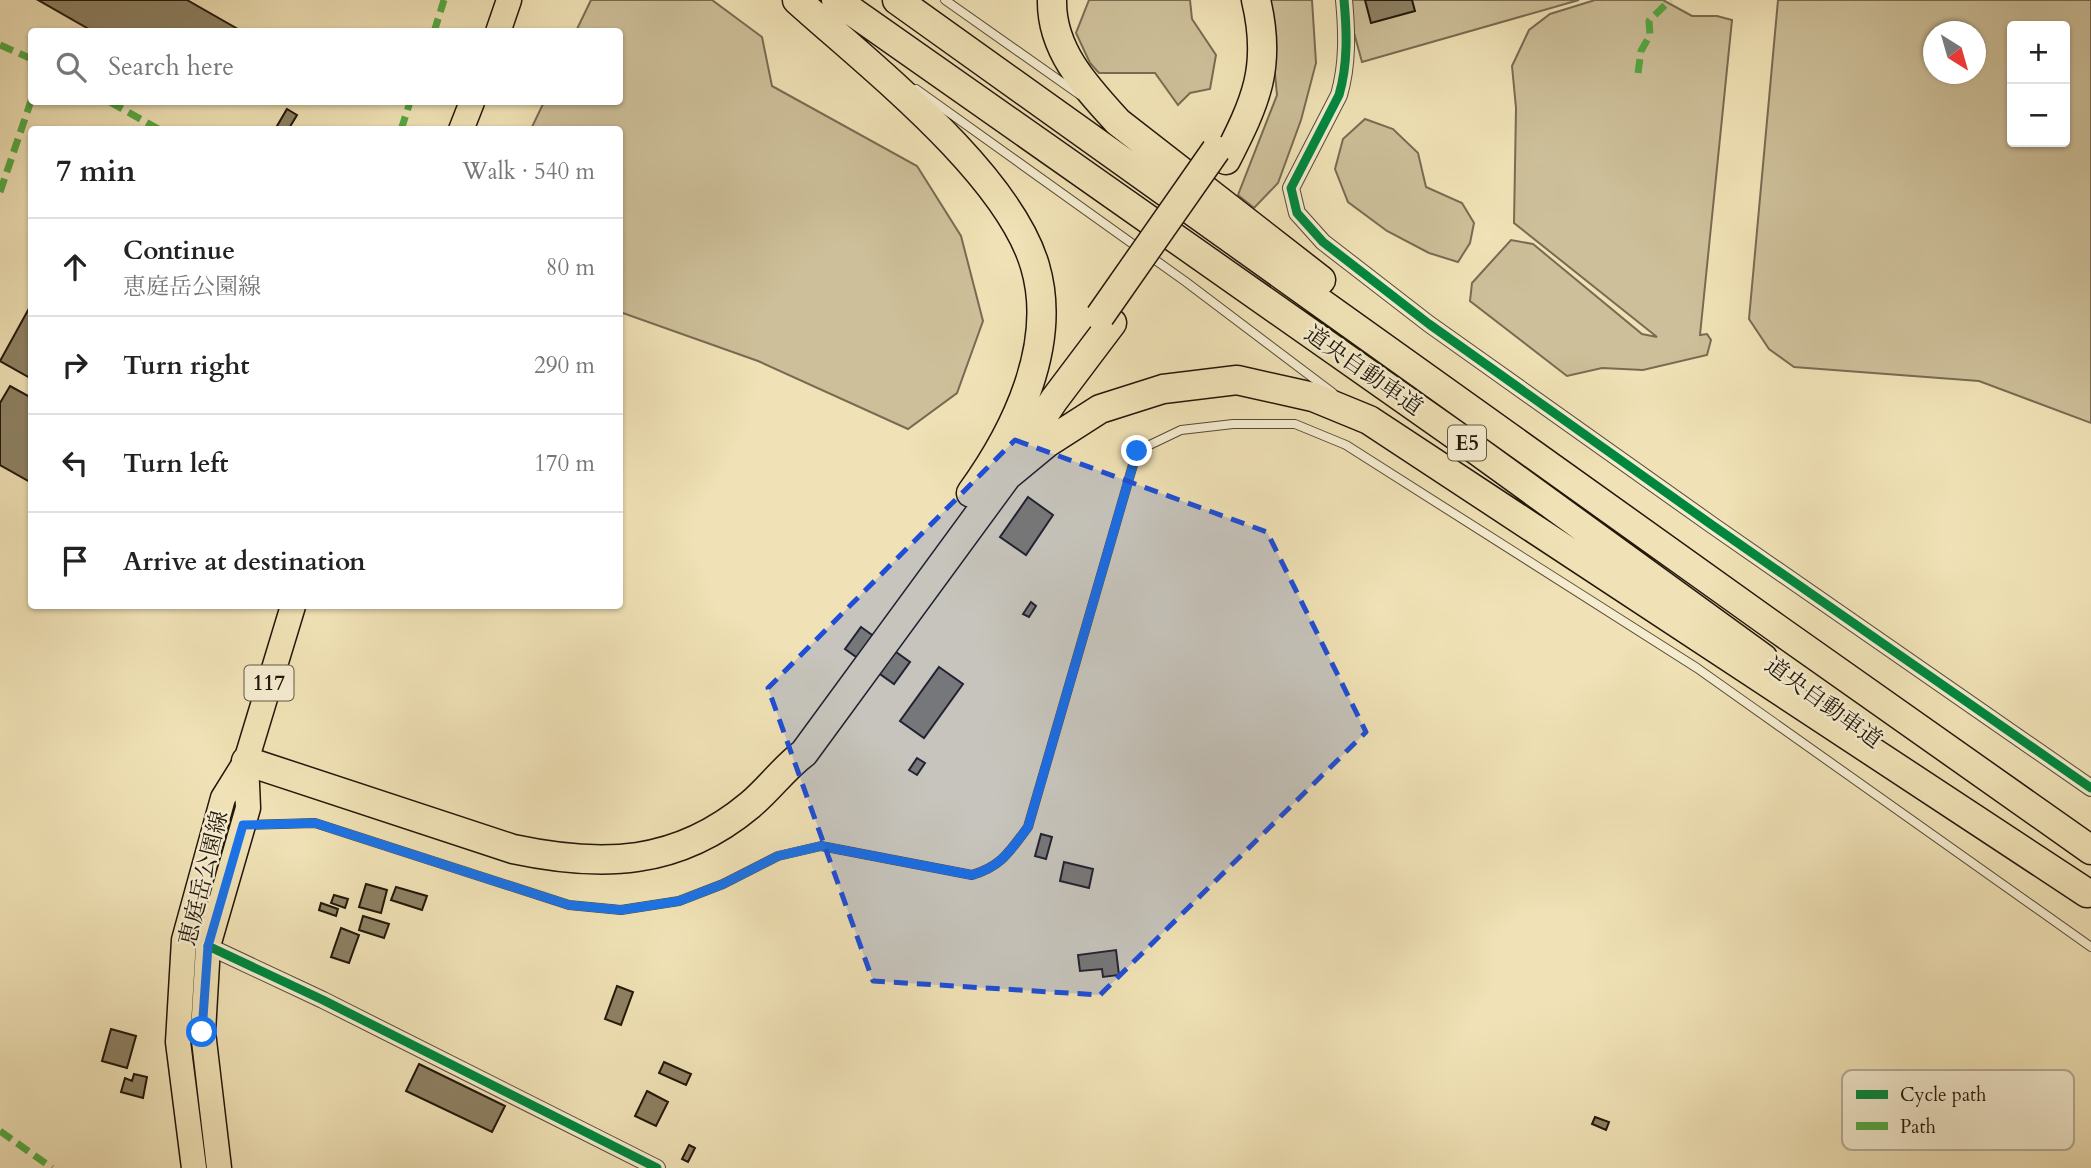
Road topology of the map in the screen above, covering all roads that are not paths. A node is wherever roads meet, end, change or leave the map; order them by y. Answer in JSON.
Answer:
{"nodes":[{"id":1,"x":509,"y":0,"type":"edge"},
{"id":2,"x":836,"y":0,"type":"edge"},
{"id":3,"x":897,"y":0,"type":"edge"},
{"id":4,"x":945,"y":0,"type":"edge"},
{"id":5,"x":1052,"y":0,"type":"edge"},
{"id":6,"x":1240,"y":0,"type":"edge"},
{"id":7,"x":1256,"y":0,"type":"edge"},
{"id":8,"x":1343,"y":0,"type":"edge"},
{"id":9,"x":804,"y":6,"type":"edge"},
{"id":10,"x":499,"y":28,"type":"edge"},
{"id":11,"x":900,"y":77,"type":"dead end"},
{"id":12,"x":911,"y":85,"type":"dead end"},
{"id":13,"x":471,"y":105,"type":"edge"},
{"id":14,"x":1118,"y":122,"type":"junction"},
{"id":15,"x":463,"y":126,"type":"edge"},
{"id":16,"x":1221,"y":155,"type":"junction"},
{"id":17,"x":1369,"y":420,"type":"junction"},
{"id":18,"x":999,"y":470,"type":"junction"},
{"id":19,"x":292,"y":609,"type":"edge"},
{"id":20,"x":1780,"y":630,"type":"junction"},
{"id":21,"x":246,"y":761,"type":"junction"},
{"id":22,"x":2091,"y":788,"type":"edge"},
{"id":23,"x":243,"y":825,"type":"junction"},
{"id":24,"x":2091,"y":850,"type":"edge"},
{"id":25,"x":2089,"y":894,"type":"edge"},
{"id":26,"x":208,"y":946,"type":"junction"},
{"id":27,"x":2091,"y":947,"type":"edge"},
{"id":28,"x":194,"y":1168,"type":"edge"},
{"id":29,"x":219,"y":1168,"type":"edge"},
{"id":30,"x":657,"y":1168,"type":"edge"}],
"edges":[{"from":1,"to":10,"type":"main road"},
{"from":2,"to":25,"type":"highway","name":"道央自動車道","number":"E5"},
{"from":3,"to":20,"type":"highway","name":"道央自動車道","number":"E5"},
{"from":4,"to":14,"type":"lane"},
{"from":5,"to":14,"type":"highway"},
{"from":6,"to":16,"type":"highway"},
{"from":7,"to":16,"type":"highway"},
{"from":8,"to":22,"type":"street"},
{"from":9,"to":11,"type":"lane"},
{"from":9,"to":18,"type":"highway"},
{"from":12,"to":17,"type":"lane"},
{"from":13,"to":15,"type":"main road"},
{"from":14,"to":20,"type":"highway"},
{"from":16,"to":18,"type":"highway","bridge":true},
{"from":17,"to":18,"type":"highway"},
{"from":17,"to":25,"type":"highway"},
{"from":18,"to":21,"type":"highway"},
{"from":19,"to":21,"type":"main road","name":"恵庭岳公園線","number":"117"},
{"from":20,"to":24,"type":"highway","name":"道央自動車道","number":"E5"},
{"from":21,"to":23,"type":"main road","name":"恵庭岳公園線","number":"117"},
{"from":21,"to":28,"type":"main road","name":"恵庭岳公園線","number":"117"},
{"from":23,"to":26,"type":"main road","name":"恵庭岳公園線","number":"117"},
{"from":23,"to":27,"type":"lane"},
{"from":26,"to":29,"type":"main road","name":"恵庭岳公園線","number":"117"},
{"from":26,"to":30,"type":"street"}]}
